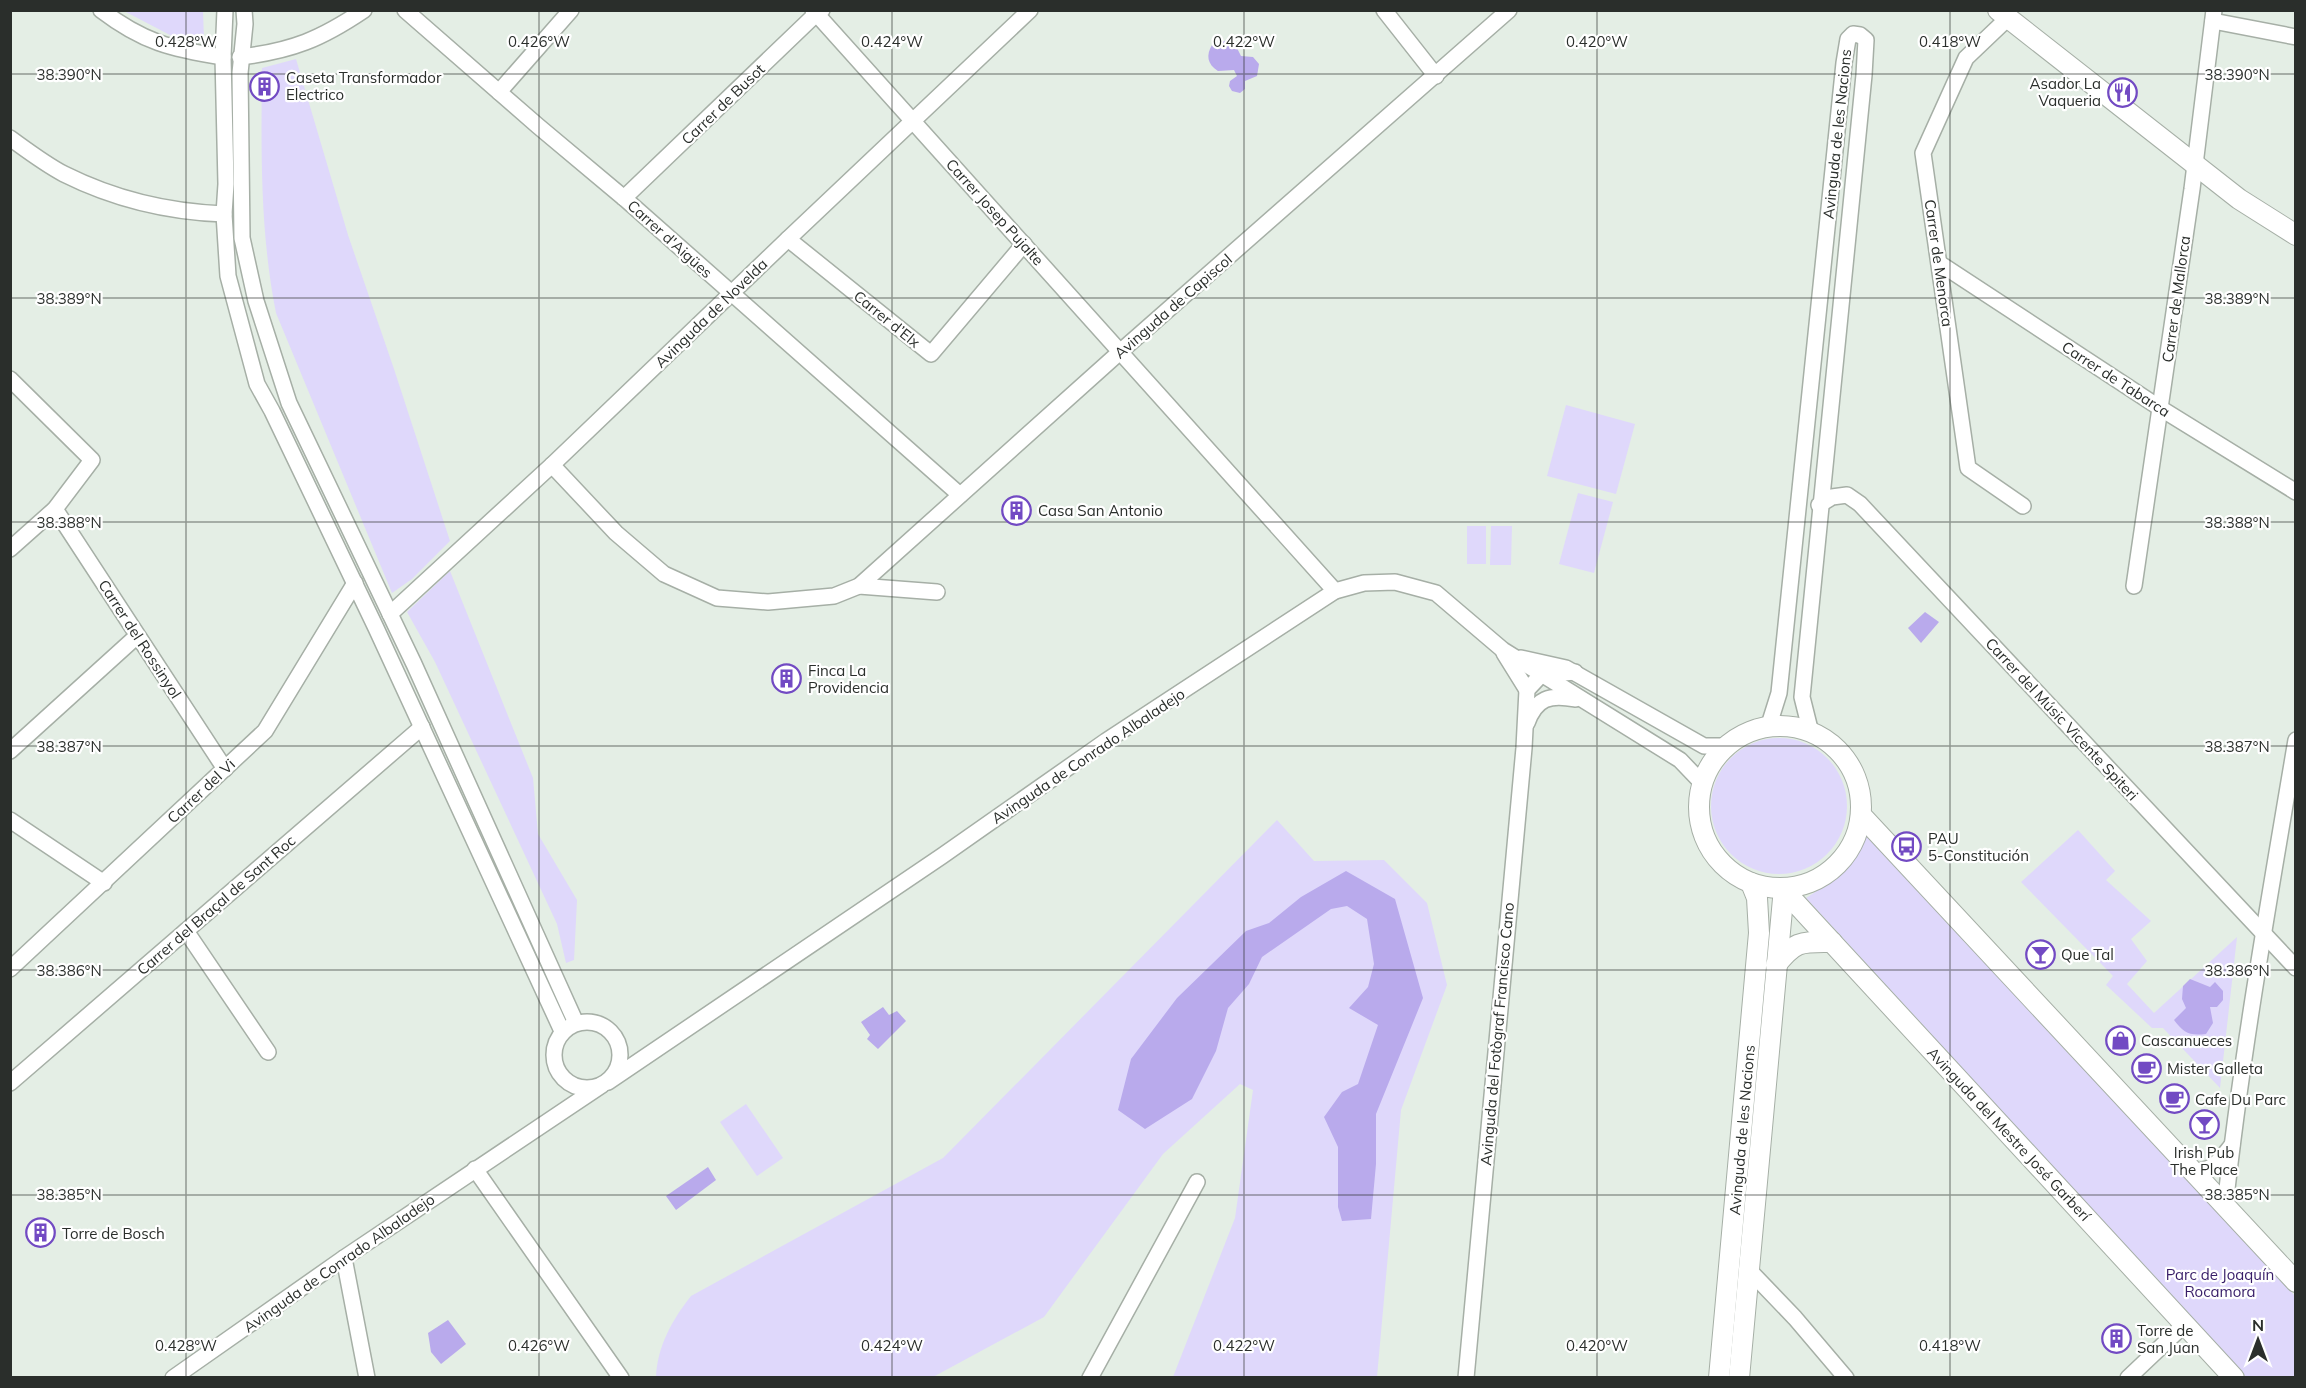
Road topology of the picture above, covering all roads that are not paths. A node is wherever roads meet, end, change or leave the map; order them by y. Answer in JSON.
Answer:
{"nodes":[{"id":1,"x":101,"y":10,"type":"edge"},
{"id":2,"x":225,"y":10,"type":"edge"},
{"id":3,"x":244,"y":10,"type":"edge"},
{"id":4,"x":364,"y":10,"type":"edge"},
{"id":5,"x":405,"y":10,"type":"edge"},
{"id":6,"x":571,"y":10,"type":"edge"},
{"id":7,"x":1030,"y":10,"type":"edge"},
{"id":8,"x":1384,"y":10,"type":"edge"},
{"id":9,"x":1509,"y":10,"type":"edge"},
{"id":10,"x":817,"y":12,"type":"edge"},
{"id":11,"x":2003,"y":14,"type":"edge"},
{"id":12,"x":2214,"y":16,"type":"edge"},
{"id":13,"x":2295,"y":37,"type":"edge"},
{"id":14,"x":223,"y":57,"type":"junction"},
{"id":15,"x":240,"y":57,"type":"junction"},
{"id":16,"x":1436,"y":76,"type":"junction"},
{"id":17,"x":499,"y":92,"type":"junction"},
{"id":18,"x":912,"y":122,"type":"junction"},
{"id":19,"x":10,"y":138,"type":"edge"},
{"id":20,"x":2194,"y":165,"type":"junction"},
{"id":21,"x":624,"y":198,"type":"junction"},
{"id":22,"x":224,"y":214,"type":"junction"},
{"id":23,"x":2295,"y":235,"type":"edge"},
{"id":24,"x":788,"y":239,"type":"junction"},
{"id":25,"x":1024,"y":244,"type":"junction"},
{"id":26,"x":1939,"y":263,"type":"junction"},
{"id":27,"x":731,"y":294,"type":"junction"},
{"id":28,"x":1121,"y":351,"type":"junction"},
{"id":29,"x":10,"y":379,"type":"edge"},
{"id":30,"x":2160,"y":408,"type":"junction"},
{"id":31,"x":552,"y":465,"type":"junction"},
{"id":32,"x":2295,"y":492,"type":"edge"},
{"id":33,"x":960,"y":495,"type":"junction"},
{"id":34,"x":1819,"y":505,"type":"junction"},
{"id":35,"x":2023,"y":506,"type":"dead end"},
{"id":36,"x":55,"y":509,"type":"junction"},
{"id":37,"x":10,"y":549,"type":"edge"},
{"id":38,"x":355,"y":583,"type":"junction"},
{"id":39,"x":859,"y":586,"type":"junction"},
{"id":40,"x":2134,"y":586,"type":"dead end"},
{"id":41,"x":1335,"y":591,"type":"junction"},
{"id":42,"x":938,"y":592,"type":"dead end"},
{"id":43,"x":390,"y":614,"type":"junction"},
{"id":44,"x":137,"y":636,"type":"junction"},
{"id":45,"x":1503,"y":650,"type":"junction"},
{"id":46,"x":1571,"y":670,"type":"junction"},
{"id":47,"x":1541,"y":675,"type":"junction"},
{"id":48,"x":1527,"y":690,"type":"junction"},
{"id":49,"x":1583,"y":701,"type":"junction"},
{"id":50,"x":422,"y":727,"type":"junction"},
{"id":51,"x":1768,"y":728,"type":"junction"},
{"id":52,"x":1525,"y":729,"type":"junction"},
{"id":53,"x":1811,"y":733,"type":"junction"},
{"id":54,"x":2295,"y":740,"type":"edge"},
{"id":55,"x":1727,"y":746,"type":"junction"},
{"id":56,"x":10,"y":751,"type":"edge"},
{"id":57,"x":225,"y":769,"type":"junction"},
{"id":58,"x":1703,"y":784,"type":"junction"},
{"id":59,"x":1861,"y":815,"type":"junction"},
{"id":60,"x":10,"y":819,"type":"edge"},
{"id":61,"x":104,"y":883,"type":"junction"},
{"id":62,"x":1751,"y":883,"type":"junction"},
{"id":63,"x":1785,"y":888,"type":"junction"},
{"id":64,"x":186,"y":932,"type":"junction"},
{"id":65,"x":2263,"y":933,"type":"junction"},
{"id":66,"x":1832,"y":942,"type":"junction"},
{"id":67,"x":1776,"y":965,"type":"junction"},
{"id":68,"x":2295,"y":968,"type":"edge"},
{"id":69,"x":10,"y":969,"type":"edge"},
{"id":70,"x":576,"y":1023,"type":"junction"},
{"id":71,"x":562,"y":1031,"type":"junction"},
{"id":72,"x":618,"y":1041,"type":"junction"},
{"id":73,"x":268,"y":1052,"type":"dead end"},
{"id":74,"x":645,"y":1056,"type":"junction"},
{"id":75,"x":567,"y":1082,"type":"junction"},
{"id":76,"x":10,"y":1083,"type":"edge"},
{"id":77,"x":605,"y":1083,"type":"junction"},
{"id":78,"x":567,"y":1108,"type":"junction"},
{"id":79,"x":2232,"y":1145,"type":"junction"},
{"id":80,"x":475,"y":1169,"type":"junction"},
{"id":81,"x":2192,"y":1171,"type":"junction"},
{"id":82,"x":1197,"y":1182,"type":"dead end"},
{"id":83,"x":2225,"y":1207,"type":"junction"},
{"id":84,"x":344,"y":1258,"type":"junction"},
{"id":85,"x":1748,"y":1269,"type":"junction"},
{"id":86,"x":2295,"y":1282,"type":"edge"},
{"id":87,"x":2185,"y":1324,"type":"junction"},
{"id":88,"x":173,"y":1377,"type":"edge"},
{"id":89,"x":367,"y":1377,"type":"edge"},
{"id":90,"x":621,"y":1377,"type":"edge"},
{"id":91,"x":1090,"y":1377,"type":"edge"},
{"id":92,"x":1466,"y":1377,"type":"edge"},
{"id":93,"x":1719,"y":1377,"type":"edge"},
{"id":94,"x":1739,"y":1377,"type":"edge"},
{"id":95,"x":1846,"y":1377,"type":"edge"},
{"id":96,"x":2128,"y":1377,"type":"edge"},
{"id":97,"x":2234,"y":1377,"type":"edge"}],
"edges":[{"from":1,"to":14,"type":"street"},
{"from":2,"to":14,"type":"street"},
{"from":3,"to":15,"type":"street"},
{"from":4,"to":15,"type":"street"},
{"from":5,"to":17,"type":"street","name":"Carrer d'Aigües"},
{"from":6,"to":17,"type":"street"},
{"from":7,"to":18,"type":"street","name":"Avinguda de Novelda"},
{"from":8,"to":16,"type":"street"},
{"from":9,"to":16,"type":"street","name":"Avinguda de Capiscol"},
{"from":10,"to":18,"type":"street","name":"Carrer Josep Pujalte"},
{"from":10,"to":21,"type":"street","name":"Carrer de Busot"},
{"from":11,"to":20,"type":"street"},
{"from":11,"to":26,"type":"street","name":"Carrer de Menorca"},
{"from":12,"to":13,"type":"street"},
{"from":12,"to":20,"type":"street","name":"Carrer de Mallorca"},
{"from":14,"to":22,"type":"street"},
{"from":15,"to":43,"type":"street"},
{"from":16,"to":28,"type":"street","name":"Avinguda de Capiscol"},
{"from":17,"to":21,"type":"street","name":"Carrer d'Aigües"},
{"from":18,"to":24,"type":"street","name":"Avinguda de Novelda"},
{"from":18,"to":25,"type":"street","name":"Carrer Josep Pujalte"},
{"from":19,"to":22,"type":"street"},
{"from":20,"to":23,"type":"street"},
{"from":20,"to":30,"type":"street","name":"Carrer de Mallorca"},
{"from":21,"to":27,"type":"street","name":"Carrer d'Aigües"},
{"from":22,"to":38,"type":"street"},
{"from":24,"to":25,"type":"street","name":"Carrer d’Elx"},
{"from":24,"to":27,"type":"street","name":"Avinguda de Novelda"},
{"from":25,"to":28,"type":"street","name":"Carrer Josep Pujalte"},
{"from":26,"to":30,"type":"street","name":"Carrer de Tabarca"},
{"from":26,"to":35,"type":"street","name":"Carrer de Menorca"},
{"from":27,"to":31,"type":"street","name":"Avinguda de Novelda"},
{"from":27,"to":33,"type":"street","name":"Carrer d'Aigües"},
{"from":28,"to":33,"type":"street","name":"Avinguda de Capiscol"},
{"from":28,"to":41,"type":"street","name":"Carrer Josep Pujalte"},
{"from":29,"to":36,"type":"street"},
{"from":30,"to":32,"type":"street","name":"Carrer de Tabarca"},
{"from":30,"to":40,"type":"street","name":"Carrer de Mallorca"},
{"from":31,"to":39,"type":"street","name":"Avinguda de Capiscol"},
{"from":31,"to":43,"type":"street","name":"Avinguda de Novelda"},
{"from":33,"to":39,"type":"street","name":"Avinguda de Capiscol"},
{"from":34,"to":51,"type":"street","name":"Avinguda de les Nacions"},
{"from":34,"to":53,"type":"street","name":"Avinguda de les Nacions"},
{"from":34,"to":65,"type":"street","name":"Carrer del Músic Vicente Spiteri"},
{"from":36,"to":37,"type":"street"},
{"from":36,"to":44,"type":"street","name":"Carrer del Rossinyol"},
{"from":38,"to":50,"type":"street"},
{"from":38,"to":57,"type":"street","name":"Carrer del Vi"},
{"from":39,"to":42,"type":"street"},
{"from":41,"to":45,"type":"street"},
{"from":41,"to":74,"type":"street","name":"Avinguda de Conrado Albaladejo"},
{"from":43,"to":70,"type":"street"},
{"from":44,"to":56,"type":"street"},
{"from":44,"to":57,"type":"street","name":"Carrer del Rossinyol"},
{"from":45,"to":46,"type":"street"},
{"from":45,"to":47,"type":"street"},
{"from":45,"to":48,"type":"street"},
{"from":46,"to":47,"type":"street"},
{"from":46,"to":55,"type":"street"},
{"from":47,"to":48,"type":"street"},
{"from":47,"to":49,"type":"street"},
{"from":48,"to":52,"type":"street","name":"Avinguda del Fotògraf Francisco Cano"},
{"from":49,"to":52,"type":"street"},
{"from":49,"to":58,"type":"street"},
{"from":50,"to":64,"type":"street","name":"Carrer del Braçal de Sant Roc"},
{"from":50,"to":71,"type":"street"},
{"from":51,"to":53,"type":"street"},
{"from":51,"to":55,"type":"street"},
{"from":52,"to":92,"type":"street","name":"Avinguda del Fotògraf Francisco Cano"},
{"from":53,"to":59,"type":"street"},
{"from":54,"to":65,"type":"street"},
{"from":55,"to":58,"type":"street"},
{"from":57,"to":61,"type":"street","name":"Carrer del Vi"},
{"from":58,"to":62,"type":"street"},
{"from":59,"to":63,"type":"street"},
{"from":59,"to":81,"type":"street"},
{"from":60,"to":61,"type":"street"},
{"from":61,"to":69,"type":"street","name":"Carrer del Vi"},
{"from":62,"to":63,"type":"street"},
{"from":62,"to":93,"type":"street","name":"Avinguda de les Nacions"},
{"from":63,"to":66,"type":"street","name":"Avinguda del Mestre José Garberí"},
{"from":63,"to":67,"type":"street","name":"Avinguda de les Nacions"},
{"from":64,"to":73,"type":"street"},
{"from":64,"to":76,"type":"street","name":"Carrer del Braçal de Sant Roc"},
{"from":65,"to":68,"type":"street","name":"Carrer del Músic Vicente Spiteri"},
{"from":65,"to":79,"type":"street"},
{"from":66,"to":67,"type":"street"},
{"from":66,"to":87,"type":"street","name":"Avinguda del Mestre José Garberí"},
{"from":67,"to":85,"type":"street","name":"Avinguda de les Nacions"},
{"from":70,"to":71,"type":"street"},
{"from":70,"to":72,"type":"street"},
{"from":71,"to":75,"type":"street"},
{"from":72,"to":74,"type":"street"},
{"from":72,"to":77,"type":"street"},
{"from":74,"to":77,"type":"street","name":"Avinguda de Conrado Albaladejo"},
{"from":75,"to":77,"type":"street"},
{"from":75,"to":78,"type":"street"},
{"from":77,"to":78,"type":"street","name":"Avinguda de Conrado Albaladejo"},
{"from":78,"to":80,"type":"street","name":"Avinguda de Conrado Albaladejo"},
{"from":79,"to":81,"type":"street"},
{"from":79,"to":83,"type":"street"},
{"from":80,"to":84,"type":"street","name":"Avinguda de Conrado Albaladejo"},
{"from":80,"to":90,"type":"street"},
{"from":81,"to":83,"type":"street"},
{"from":82,"to":91,"type":"street"},
{"from":83,"to":86,"type":"street"},
{"from":84,"to":88,"type":"street","name":"Avinguda de Conrado Albaladejo"},
{"from":84,"to":89,"type":"street"},
{"from":85,"to":94,"type":"street","name":"Avinguda de les Nacions"},
{"from":85,"to":95,"type":"street"},
{"from":87,"to":96,"type":"street"},
{"from":87,"to":97,"type":"street","name":"Avinguda del Mestre José Garberí"}]}
